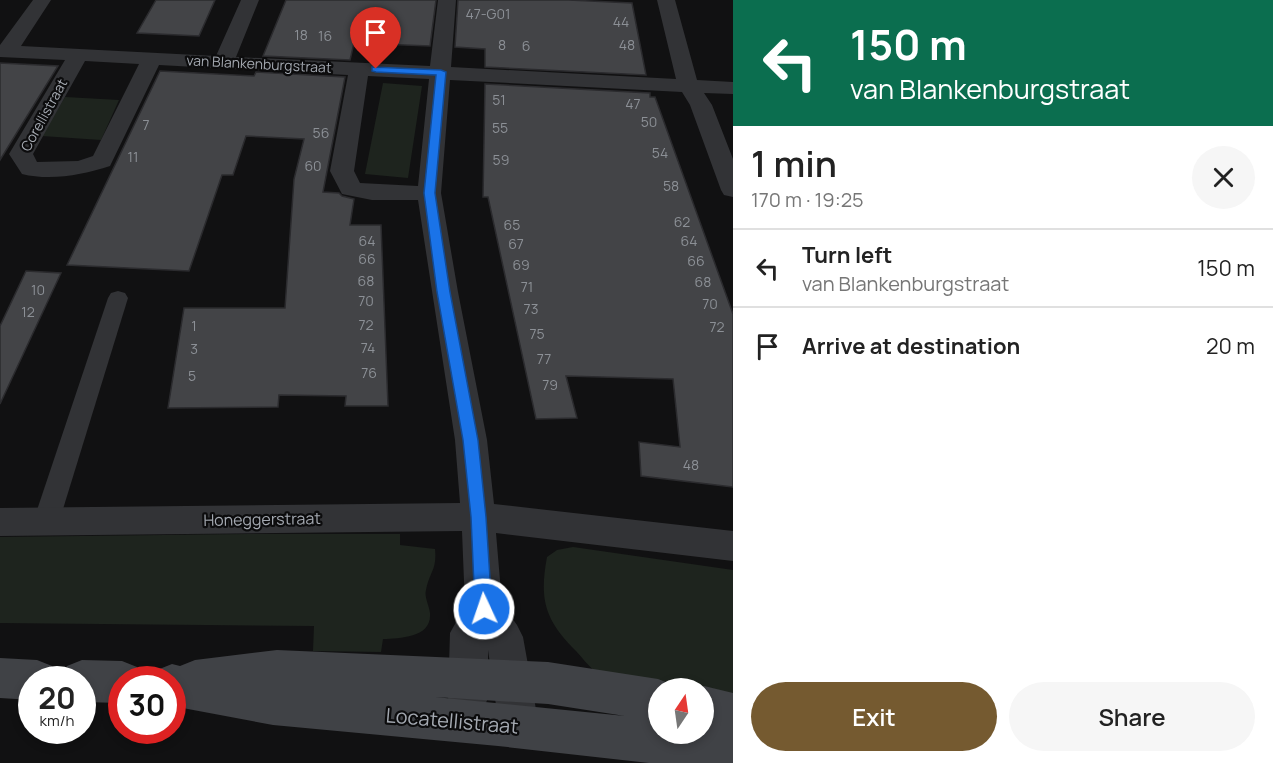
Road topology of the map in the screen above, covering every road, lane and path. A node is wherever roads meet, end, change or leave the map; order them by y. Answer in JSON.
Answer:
{"nodes":[{"id":1,"x":42,"y":0,"type":"edge"},
{"id":2,"x":250,"y":0,"type":"edge"},
{"id":3,"x":447,"y":0,"type":"edge"},
{"id":4,"x":666,"y":0,"type":"edge"},
{"id":5,"x":4,"y":51,"type":"edge"},
{"id":6,"x":78,"y":55,"type":"junction"},
{"id":7,"x":152,"y":59,"type":"junction"},
{"id":8,"x":224,"y":62,"type":"junction"},
{"id":9,"x":359,"y":69,"type":"junction"},
{"id":10,"x":441,"y":72,"type":"junction"},
{"id":11,"x":688,"y":84,"type":"junction"},
{"id":12,"x":733,"y":88,"type":"edge"},
{"id":13,"x":733,"y":190,"type":"edge"},
{"id":14,"x":429,"y":193,"type":"junction"},
{"id":15,"x":118,"y":298,"type":"dead end"},
{"id":16,"x":478,"y":517,"type":"junction"},
{"id":17,"x":0,"y":522,"type":"edge"},
{"id":18,"x":46,"y":522,"type":"junction"},
{"id":19,"x":733,"y":546,"type":"edge"},
{"id":20,"x":484,"y":609,"type":"junction"},
{"id":21,"x":0,"y":678,"type":"edge"},
{"id":22,"x":467,"y":678,"type":"junction"},
{"id":23,"x":18,"y":679,"type":"edge"},
{"id":24,"x":513,"y":681,"type":"junction"},
{"id":25,"x":186,"y":682,"type":"edge"},
{"id":26,"x":186,"y":687,"type":"edge"},
{"id":27,"x":648,"y":698,"type":"edge"},
{"id":28,"x":714,"y":710,"type":"edge"},
{"id":29,"x":733,"y":715,"type":"edge"},
{"id":30,"x":468,"y":723,"type":"junction"},
{"id":31,"x":519,"y":726,"type":"junction"},
{"id":32,"x":733,"y":750,"type":"edge"}],
"edges":[{"from":1,"to":5,"type":"street"},
{"from":2,"to":8,"type":"street"},
{"from":3,"to":10,"type":"street"},
{"from":4,"to":11,"type":"street"},
{"from":5,"to":6,"type":"street","name":"van Blankenburgstraat"},
{"from":6,"to":7,"type":"street","name":"van Blankenburgstraat"},
{"from":6,"to":7,"type":"street","name":"Corellistraat"},
{"from":7,"to":8,"type":"street","name":"van Blankenburgstraat"},
{"from":8,"to":9,"type":"street","name":"van Blankenburgstraat"},
{"from":9,"to":10,"type":"street","name":"van Blankenburgstraat"},
{"from":9,"to":14,"type":"street"},
{"from":10,"to":11,"type":"street","name":"van Blankenburgstraat"},
{"from":10,"to":14,"type":"street"},
{"from":11,"to":12,"type":"street","name":"van Blankenburgstraat"},
{"from":11,"to":13,"type":"street"},
{"from":14,"to":16,"type":"street"},
{"from":15,"to":18,"type":"street"},
{"from":16,"to":18,"type":"street","name":"Honeggerstraat"},
{"from":16,"to":19,"type":"street"},
{"from":16,"to":20,"type":"street"},
{"from":17,"to":18,"type":"street","name":"Honeggerstraat"},
{"from":20,"to":22,"type":"street"},
{"from":20,"to":24,"type":"street"},
{"from":21,"to":23,"type":"main road"},
{"from":22,"to":24,"type":"main road","name":"Locatellistraat"},
{"from":22,"to":25,"type":"main road","name":"Locatellistraat"},
{"from":22,"to":30,"type":"street"},
{"from":24,"to":27,"type":"main road","name":"Locatellistraat"},
{"from":24,"to":31,"type":"street"},
{"from":26,"to":30,"type":"main road","name":"Locatellistraat"},
{"from":28,"to":29,"type":"main road"},
{"from":30,"to":31,"type":"main road","name":"Locatellistraat"},
{"from":31,"to":32,"type":"main road","name":"Locatellistraat"}]}
